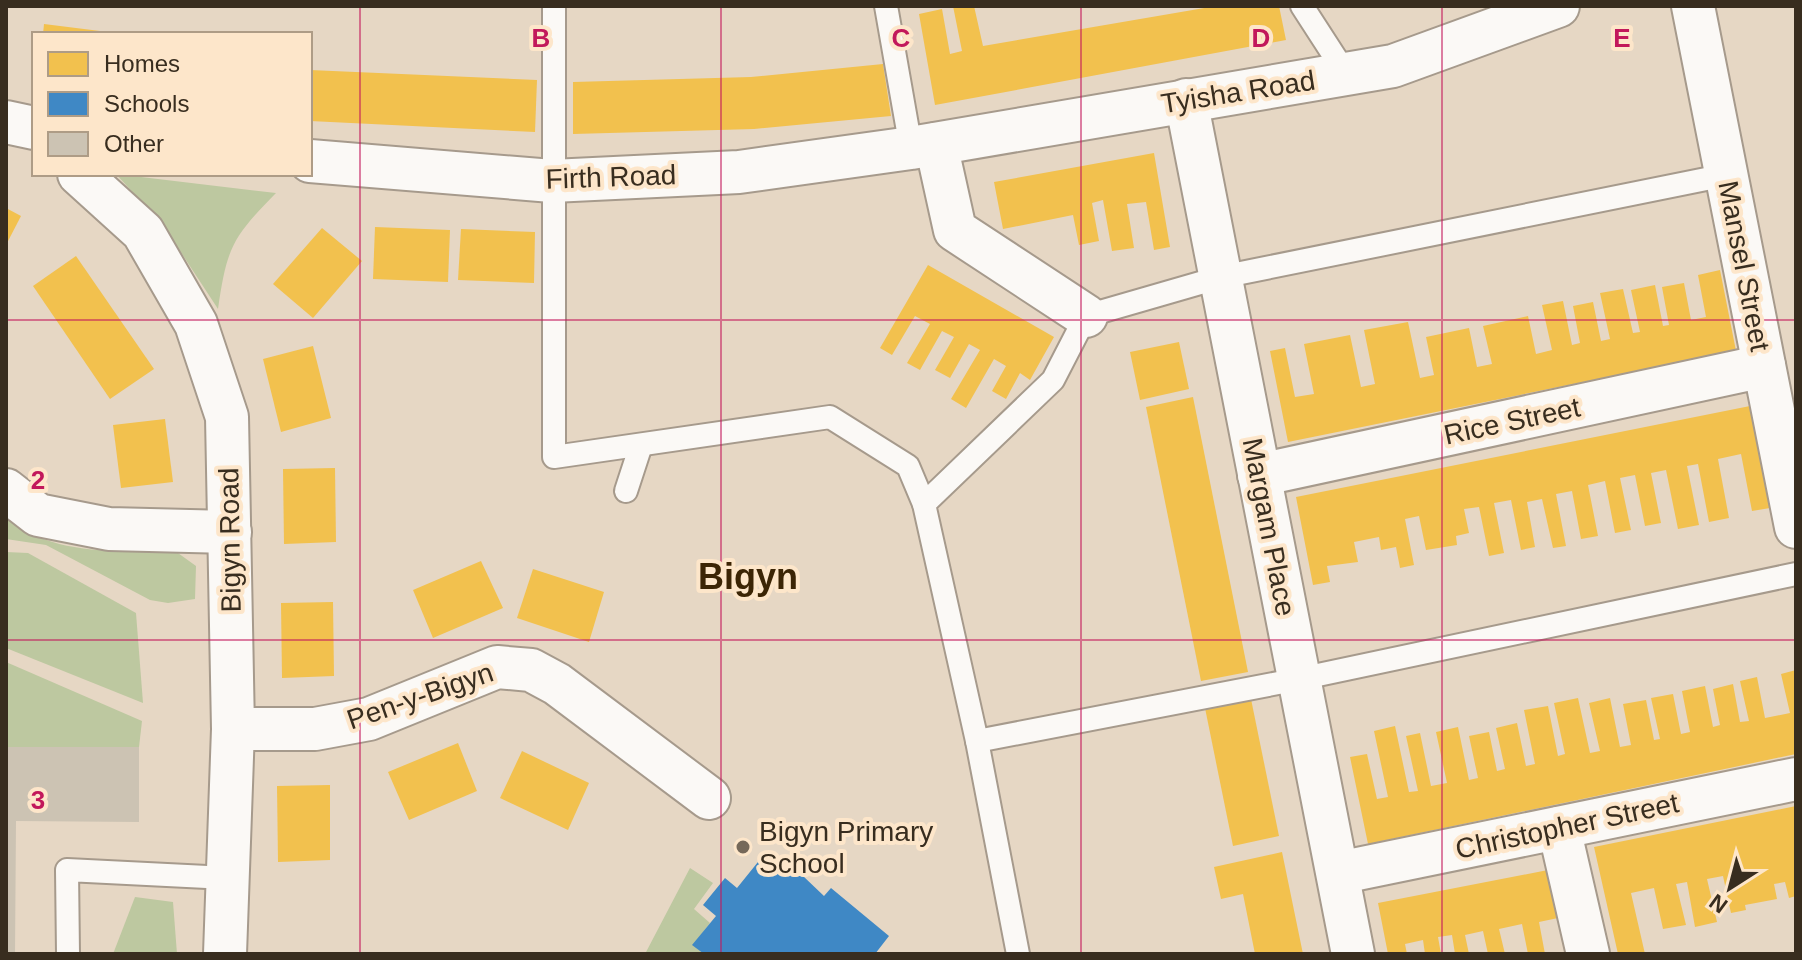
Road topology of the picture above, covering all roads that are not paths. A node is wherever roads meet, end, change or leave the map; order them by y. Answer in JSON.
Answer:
{"nodes":[{"id":1,"x":554,"y":6,"type":"edge"},
{"id":2,"x":886,"y":6,"type":"edge"},
{"id":3,"x":1302,"y":6,"type":"edge"},
{"id":4,"x":1558,"y":6,"type":"edge"},
{"id":5,"x":1693,"y":6,"type":"edge"},
{"id":6,"x":1346,"y":74,"type":"junction"},
{"id":7,"x":1186,"y":100,"type":"junction"},
{"id":8,"x":923,"y":146,"type":"junction"},
{"id":9,"x":312,"y":161,"type":"edge"},
{"id":10,"x":1726,"y":175,"type":"junction"},
{"id":11,"x":81,"y":176,"type":"edge"},
{"id":12,"x":552,"y":181,"type":"junction"},
{"id":13,"x":1221,"y":277,"type":"junction"},
{"id":14,"x":1086,"y":316,"type":"junction"},
{"id":15,"x":1764,"y":366,"type":"junction"},
{"id":16,"x":641,"y":445,"type":"junction"},
{"id":17,"x":1259,"y":475,"type":"junction"},
{"id":18,"x":6,"y":490,"type":"edge"},
{"id":19,"x":626,"y":491,"type":"dead end"},
{"id":20,"x":924,"y":504,"type":"junction"},
{"id":21,"x":1796,"y":527,"type":"edge"},
{"id":22,"x":230,"y":532,"type":"junction"},
{"id":23,"x":1796,"y":574,"type":"edge"},
{"id":24,"x":1299,"y":679,"type":"junction"},
{"id":25,"x":233,"y":729,"type":"junction"},
{"id":26,"x":977,"y":741,"type":"junction"},
{"id":27,"x":1796,"y":779,"type":"edge"},
{"id":28,"x":709,"y":798,"type":"dead end"},
{"id":29,"x":1559,"y":828,"type":"junction"},
{"id":30,"x":1338,"y":873,"type":"junction"},
{"id":31,"x":227,"y":878,"type":"junction"},
{"id":32,"x":68,"y":954,"type":"edge"},
{"id":33,"x":225,"y":954,"type":"edge"},
{"id":34,"x":1018,"y":954,"type":"edge"},
{"id":35,"x":1353,"y":954,"type":"edge"},
{"id":36,"x":1588,"y":954,"type":"edge"}],
"edges":[{"from":1,"to":12,"type":"lane"},
{"from":2,"to":8,"type":"lane"},
{"from":3,"to":6,"type":"lane"},
{"from":4,"to":6,"type":"street","name":"Tyisha Road"},
{"from":5,"to":10,"type":"street","name":"Mansel Street"},
{"from":6,"to":7,"type":"street","name":"Tyisha Road"},
{"from":7,"to":8,"type":"street","name":"Tyisha Road"},
{"from":7,"to":13,"type":"street","name":"Margam Place"},
{"from":8,"to":12,"type":"street","name":"Firth Road"},
{"from":8,"to":14,"type":"street"},
{"from":9,"to":12,"type":"street","name":"Firth Road"},
{"from":10,"to":13,"type":"lane"},
{"from":10,"to":15,"type":"street","name":"Mansel Street"},
{"from":11,"to":22,"type":"street","name":"Bigyn Road"},
{"from":12,"to":16,"type":"lane"},
{"from":13,"to":14,"type":"lane"},
{"from":13,"to":17,"type":"street","name":"Margam Place"},
{"from":14,"to":20,"type":"lane"},
{"from":15,"to":17,"type":"street","name":"Rice Street"},
{"from":15,"to":21,"type":"street","name":"Mansel Street"},
{"from":16,"to":19,"type":"lane"},
{"from":16,"to":20,"type":"lane"},
{"from":17,"to":24,"type":"street","name":"Margam Place"},
{"from":18,"to":22,"type":"street"},
{"from":20,"to":26,"type":"lane"},
{"from":22,"to":25,"type":"street","name":"Bigyn Road"},
{"from":23,"to":24,"type":"lane"},
{"from":24,"to":26,"type":"lane"},
{"from":24,"to":30,"type":"street","name":"Margam Place"},
{"from":25,"to":28,"type":"street","name":"Pen-y-Bigyn"},
{"from":25,"to":31,"type":"street","name":"Bigyn Road"},
{"from":26,"to":34,"type":"lane"},
{"from":27,"to":29,"type":"street","name":"Christopher Street"},
{"from":29,"to":30,"type":"street","name":"Christopher Street"},
{"from":29,"to":36,"type":"street"},
{"from":30,"to":35,"type":"street","name":"Margam Place"},
{"from":31,"to":32,"type":"lane"},
{"from":31,"to":33,"type":"street","name":"Bigyn Road"}]}
